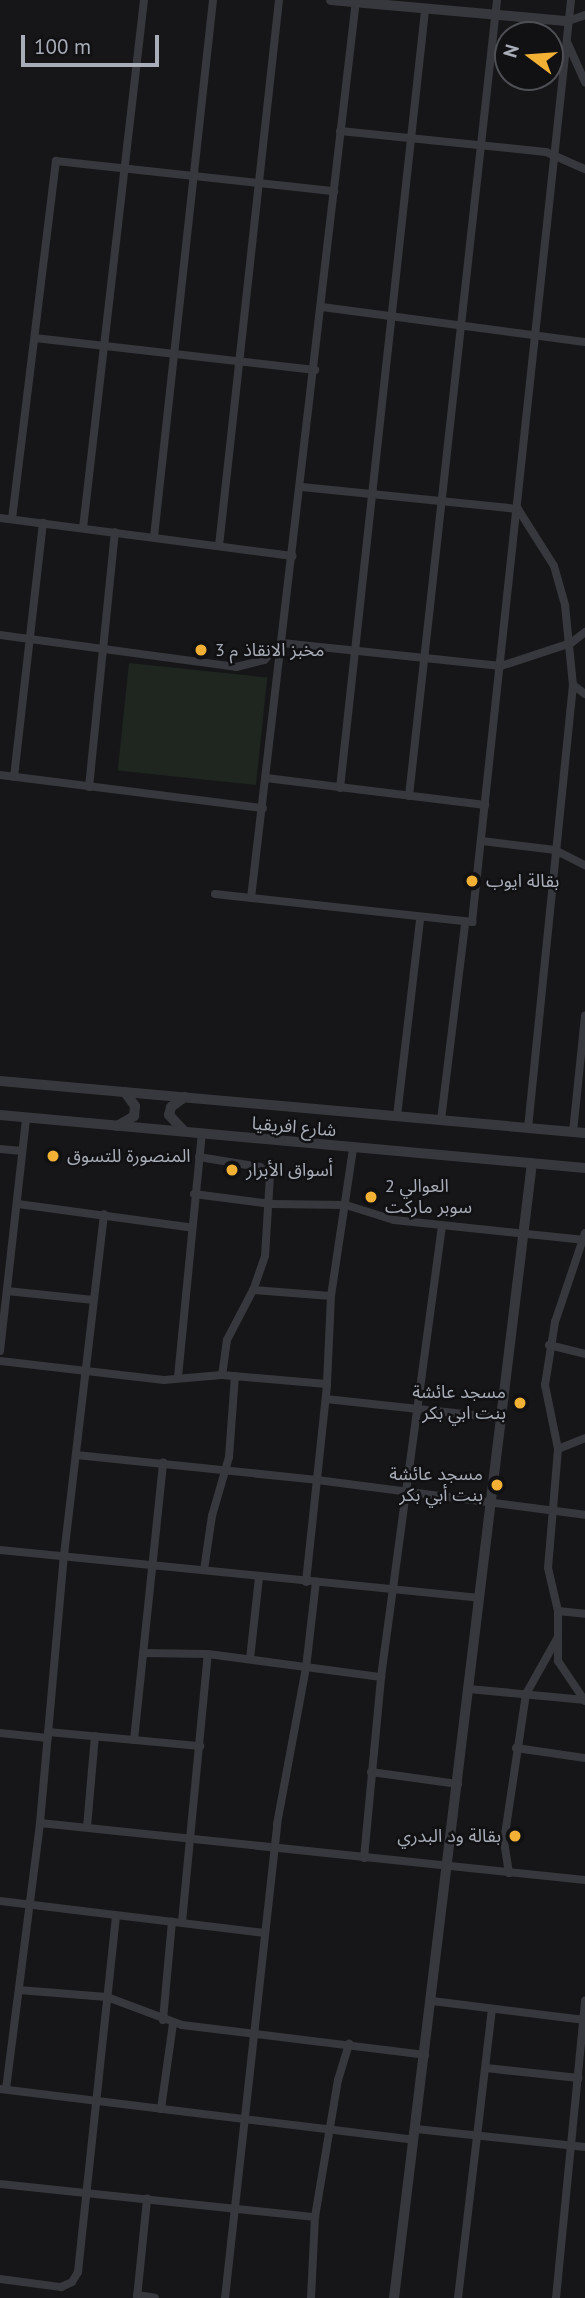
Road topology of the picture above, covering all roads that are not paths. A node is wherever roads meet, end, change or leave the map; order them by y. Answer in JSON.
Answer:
{"nodes":[{"id":1,"x":144,"y":0,"type":"edge"},
{"id":2,"x":213,"y":0,"type":"edge"},
{"id":3,"x":279,"y":0,"type":"edge"},
{"id":4,"x":331,"y":0,"type":"edge"},
{"id":5,"x":497,"y":0,"type":"edge"},
{"id":6,"x":571,"y":0,"type":"edge"},
{"id":7,"x":356,"y":1,"type":"edge"},
{"id":8,"x":425,"y":10,"type":"junction"},
{"id":9,"x":585,"y":15,"type":"edge"},
{"id":10,"x":495,"y":17,"type":"junction"},
{"id":11,"x":568,"y":21,"type":"junction"},
{"id":12,"x":566,"y":41,"type":"junction"},
{"id":13,"x":585,"y":82,"type":"edge"},
{"id":14,"x":340,"y":131,"type":"junction"},
{"id":15,"x":413,"y":139,"type":"junction"},
{"id":16,"x":481,"y":146,"type":"junction"},
{"id":17,"x":557,"y":155,"type":"junction"},
{"id":18,"x":585,"y":169,"type":"edge"},
{"id":19,"x":125,"y":170,"type":"junction"},
{"id":20,"x":194,"y":177,"type":"junction"},
{"id":21,"x":262,"y":184,"type":"junction"},
{"id":22,"x":334,"y":191,"type":"junction"},
{"id":23,"x":322,"y":307,"type":"junction"},
{"id":24,"x":393,"y":314,"type":"junction"},
{"id":25,"x":461,"y":323,"type":"junction"},
{"id":26,"x":537,"y":334,"type":"junction"},
{"id":27,"x":35,"y":338,"type":"junction"},
{"id":28,"x":585,"y":342,"type":"edge"},
{"id":29,"x":104,"y":346,"type":"junction"},
{"id":30,"x":173,"y":354,"type":"junction"},
{"id":31,"x":243,"y":362,"type":"junction"},
{"id":32,"x":315,"y":370,"type":"junction"},
{"id":33,"x":302,"y":487,"type":"junction"},
{"id":34,"x":373,"y":494,"type":"junction"},
{"id":35,"x":441,"y":501,"type":"junction"},
{"id":36,"x":518,"y":509,"type":"junction"},
{"id":37,"x":0,"y":518,"type":"edge"},
{"id":38,"x":12,"y":519,"type":"junction"},
{"id":39,"x":43,"y":523,"type":"junction"},
{"id":40,"x":83,"y":528,"type":"junction"},
{"id":41,"x":115,"y":532,"type":"junction"},
{"id":42,"x":154,"y":537,"type":"junction"},
{"id":43,"x":219,"y":546,"type":"junction"},
{"id":44,"x":293,"y":556,"type":"junction"},
{"id":45,"x":585,"y":632,"type":"edge"},
{"id":46,"x":0,"y":635,"type":"edge"},
{"id":47,"x":30,"y":639,"type":"junction"},
{"id":48,"x":282,"y":643,"type":"junction"},
{"id":49,"x":570,"y":643,"type":"junction"},
{"id":50,"x":104,"y":647,"type":"junction"},
{"id":51,"x":356,"y":650,"type":"junction"},
{"id":52,"x":423,"y":658,"type":"junction"},
{"id":53,"x":501,"y":666,"type":"junction"},
{"id":54,"x":573,"y":685,"type":"junction"},
{"id":55,"x":585,"y":694,"type":"edge"},
{"id":56,"x":0,"y":775,"type":"edge"},
{"id":57,"x":14,"y":777,"type":"junction"},
{"id":58,"x":266,"y":778,"type":"junction"},
{"id":59,"x":89,"y":787,"type":"junction"},
{"id":60,"x":341,"y":788,"type":"junction"},
{"id":61,"x":409,"y":796,"type":"junction"},
{"id":62,"x":485,"y":805,"type":"junction"},
{"id":63,"x":263,"y":808,"type":"junction"},
{"id":64,"x":482,"y":841,"type":"junction"},
{"id":65,"x":555,"y":850,"type":"junction"},
{"id":66,"x":585,"y":865,"type":"edge"},
{"id":67,"x":215,"y":894,"type":"dead end"},
{"id":68,"x":251,"y":898,"type":"junction"},
{"id":69,"x":419,"y":919,"type":"junction"},
{"id":70,"x":465,"y":925,"type":"junction"},
{"id":71,"x":585,"y":1016,"type":"edge"},
{"id":72,"x":584,"y":1030,"type":"edge"},
{"id":73,"x":0,"y":1081,"type":"edge"},
{"id":74,"x":125,"y":1092,"type":"junction"},
{"id":75,"x":186,"y":1097,"type":"junction"},
{"id":76,"x":0,"y":1115,"type":"edge"},
{"id":77,"x":397,"y":1116,"type":"junction"},
{"id":78,"x":26,"y":1118,"type":"junction"},
{"id":79,"x":441,"y":1120,"type":"junction"},
{"id":80,"x":116,"y":1126,"type":"junction"},
{"id":81,"x":528,"y":1128,"type":"junction"},
{"id":82,"x":186,"y":1132,"type":"junction"},
{"id":83,"x":573,"y":1132,"type":"junction"},
{"id":84,"x":585,"y":1133,"type":"edge"},
{"id":85,"x":202,"y":1134,"type":"junction"},
{"id":86,"x":354,"y":1148,"type":"junction"},
{"id":87,"x":0,"y":1149,"type":"edge"},
{"id":88,"x":22,"y":1151,"type":"junction"},
{"id":89,"x":199,"y":1157,"type":"junction"},
{"id":90,"x":532,"y":1163,"type":"junction"},
{"id":91,"x":585,"y":1168,"type":"edge"},
{"id":92,"x":194,"y":1194,"type":"junction"},
{"id":93,"x":18,"y":1204,"type":"junction"},
{"id":94,"x":271,"y":1204,"type":"junction"},
{"id":95,"x":346,"y":1205,"type":"junction"},
{"id":96,"x":104,"y":1214,"type":"junction"},
{"id":97,"x":442,"y":1226,"type":"junction"},
{"id":98,"x":189,"y":1227,"type":"junction"},
{"id":99,"x":524,"y":1232,"type":"junction"},
{"id":100,"x":583,"y":1238,"type":"edge"},
{"id":101,"x":0,"y":1264,"type":"edge"},
{"id":102,"x":11,"y":1265,"type":"junction"},
{"id":103,"x":253,"y":1290,"type":"junction"},
{"id":104,"x":8,"y":1291,"type":"junction"},
{"id":105,"x":331,"y":1296,"type":"junction"},
{"id":106,"x":94,"y":1300,"type":"junction"},
{"id":107,"x":549,"y":1345,"type":"junction"},
{"id":108,"x":0,"y":1351,"type":"edge"},
{"id":109,"x":585,"y":1354,"type":"edge"},
{"id":110,"x":0,"y":1361,"type":"edge"},
{"id":111,"x":86,"y":1370,"type":"junction"},
{"id":112,"x":222,"y":1375,"type":"junction"},
{"id":113,"x":235,"y":1376,"type":"junction"},
{"id":114,"x":178,"y":1377,"type":"junction"},
{"id":115,"x":327,"y":1384,"type":"junction"},
{"id":116,"x":326,"y":1399,"type":"junction"},
{"id":117,"x":420,"y":1409,"type":"junction"},
{"id":118,"x":501,"y":1418,"type":"junction"},
{"id":119,"x":585,"y":1438,"type":"edge"},
{"id":120,"x":558,"y":1449,"type":"junction"},
{"id":121,"x":76,"y":1455,"type":"junction"},
{"id":122,"x":163,"y":1463,"type":"junction"},
{"id":123,"x":226,"y":1470,"type":"junction"},
{"id":124,"x":317,"y":1480,"type":"junction"},
{"id":125,"x":409,"y":1491,"type":"junction"},
{"id":126,"x":491,"y":1502,"type":"junction"},
{"id":127,"x":552,"y":1510,"type":"junction"},
{"id":128,"x":585,"y":1515,"type":"edge"},
{"id":129,"x":0,"y":1550,"type":"edge"},
{"id":130,"x":64,"y":1555,"type":"junction"},
{"id":131,"x":152,"y":1565,"type":"junction"},
{"id":132,"x":204,"y":1570,"type":"junction"},
{"id":133,"x":260,"y":1577,"type":"junction"},
{"id":134,"x":306,"y":1582,"type":"junction"},
{"id":135,"x":316,"y":1582,"type":"junction"},
{"id":136,"x":394,"y":1590,"type":"junction"},
{"id":137,"x":480,"y":1598,"type":"junction"},
{"id":138,"x":558,"y":1611,"type":"junction"},
{"id":139,"x":585,"y":1614,"type":"edge"},
{"id":140,"x":558,"y":1637,"type":"junction"},
{"id":141,"x":144,"y":1653,"type":"junction"},
{"id":142,"x":208,"y":1654,"type":"junction"},
{"id":143,"x":250,"y":1659,"type":"junction"},
{"id":144,"x":306,"y":1668,"type":"junction"},
{"id":145,"x":381,"y":1677,"type":"junction"},
{"id":146,"x":469,"y":1689,"type":"junction"},
{"id":147,"x":526,"y":1694,"type":"junction"},
{"id":148,"x":585,"y":1700,"type":"edge"},
{"id":149,"x":0,"y":1733,"type":"edge"},
{"id":150,"x":48,"y":1735,"type":"junction"},
{"id":151,"x":94,"y":1736,"type":"junction"},
{"id":152,"x":134,"y":1740,"type":"junction"},
{"id":153,"x":201,"y":1746,"type":"junction"},
{"id":154,"x":516,"y":1748,"type":"junction"},
{"id":155,"x":585,"y":1758,"type":"edge"},
{"id":156,"x":371,"y":1772,"type":"junction"},
{"id":157,"x":457,"y":1784,"type":"junction"},
{"id":158,"x":40,"y":1823,"type":"junction"},
{"id":159,"x":87,"y":1827,"type":"junction"},
{"id":160,"x":191,"y":1838,"type":"junction"},
{"id":161,"x":275,"y":1849,"type":"junction"},
{"id":162,"x":363,"y":1858,"type":"junction"},
{"id":163,"x":447,"y":1869,"type":"junction"},
{"id":164,"x":509,"y":1873,"type":"junction"},
{"id":165,"x":585,"y":1880,"type":"edge"},
{"id":166,"x":0,"y":1901,"type":"edge"},
{"id":167,"x":28,"y":1904,"type":"junction"},
{"id":168,"x":116,"y":1916,"type":"junction"},
{"id":169,"x":172,"y":1921,"type":"junction"},
{"id":170,"x":182,"y":1922,"type":"junction"},
{"id":171,"x":265,"y":1933,"type":"junction"},
{"id":172,"x":19,"y":1990,"type":"junction"},
{"id":173,"x":107,"y":1997,"type":"junction"},
{"id":174,"x":585,"y":2000,"type":"edge"},
{"id":175,"x":432,"y":2001,"type":"junction"},
{"id":176,"x":492,"y":2010,"type":"junction"},
{"id":177,"x":163,"y":2020,"type":"junction"},
{"id":178,"x":584,"y":2020,"type":"edge"},
{"id":179,"x":173,"y":2024,"type":"junction"},
{"id":180,"x":256,"y":2035,"type":"junction"},
{"id":181,"x":349,"y":2044,"type":"junction"},
{"id":182,"x":425,"y":2055,"type":"junction"},
{"id":183,"x":486,"y":2068,"type":"junction"},
{"id":184,"x":578,"y":2078,"type":"junction"},
{"id":185,"x":3,"y":2089,"type":"edge"},
{"id":186,"x":94,"y":2100,"type":"junction"},
{"id":187,"x":161,"y":2109,"type":"junction"},
{"id":188,"x":246,"y":2119,"type":"junction"},
{"id":189,"x":416,"y":2129,"type":"junction"},
{"id":190,"x":328,"y":2132,"type":"junction"},
{"id":191,"x":477,"y":2136,"type":"junction"},
{"id":192,"x":414,"y":2140,"type":"junction"},
{"id":193,"x":570,"y":2145,"type":"junction"},
{"id":194,"x":585,"y":2147,"type":"edge"},
{"id":195,"x":0,"y":2184,"type":"edge"},
{"id":196,"x":85,"y":2194,"type":"junction"},
{"id":197,"x":147,"y":2199,"type":"junction"},
{"id":198,"x":234,"y":2207,"type":"junction"},
{"id":199,"x":315,"y":2217,"type":"junction"},
{"id":200,"x":0,"y":2278,"type":"edge"},
{"id":201,"x":137,"y":2297,"type":"edge"},
{"id":202,"x":155,"y":2298,"type":"edge"},
{"id":203,"x":225,"y":2298,"type":"edge"},
{"id":204,"x":311,"y":2298,"type":"edge"},
{"id":205,"x":394,"y":2298,"type":"edge"},
{"id":206,"x":458,"y":2298,"type":"edge"},
{"id":207,"x":556,"y":2298,"type":"edge"}],
"edges":[{"from":1,"to":19,"type":"street"},
{"from":2,"to":20,"type":"street"},
{"from":3,"to":21,"type":"street"},
{"from":4,"to":7,"type":"street"},
{"from":5,"to":10,"type":"street"},
{"from":6,"to":11,"type":"street"},
{"from":7,"to":8,"type":"street"},
{"from":7,"to":14,"type":"street"},
{"from":8,"to":10,"type":"street"},
{"from":8,"to":15,"type":"street"},
{"from":9,"to":11,"type":"street"},
{"from":10,"to":11,"type":"street"},
{"from":10,"to":16,"type":"street"},
{"from":11,"to":12,"type":"street"},
{"from":12,"to":13,"type":"street"},
{"from":12,"to":17,"type":"street"},
{"from":14,"to":15,"type":"street"},
{"from":14,"to":22,"type":"street"},
{"from":15,"to":16,"type":"street"},
{"from":15,"to":24,"type":"street"},
{"from":16,"to":17,"type":"street"},
{"from":16,"to":25,"type":"street"},
{"from":17,"to":18,"type":"street"},
{"from":17,"to":26,"type":"street"},
{"from":19,"to":20,"type":"street"},
{"from":19,"to":27,"type":"street"},
{"from":19,"to":29,"type":"street"},
{"from":20,"to":21,"type":"street"},
{"from":20,"to":30,"type":"street"},
{"from":21,"to":22,"type":"street"},
{"from":21,"to":31,"type":"street"},
{"from":22,"to":23,"type":"street"},
{"from":23,"to":24,"type":"street"},
{"from":23,"to":32,"type":"street"},
{"from":24,"to":25,"type":"street"},
{"from":24,"to":34,"type":"street"},
{"from":25,"to":26,"type":"street"},
{"from":25,"to":35,"type":"street"},
{"from":26,"to":28,"type":"street"},
{"from":26,"to":36,"type":"street"},
{"from":27,"to":29,"type":"street"},
{"from":27,"to":38,"type":"street"},
{"from":29,"to":30,"type":"street"},
{"from":29,"to":40,"type":"street"},
{"from":30,"to":31,"type":"street"},
{"from":30,"to":42,"type":"street"},
{"from":31,"to":32,"type":"street"},
{"from":31,"to":43,"type":"street"},
{"from":32,"to":33,"type":"street"},
{"from":33,"to":34,"type":"street"},
{"from":33,"to":44,"type":"street"},
{"from":34,"to":35,"type":"street"},
{"from":34,"to":51,"type":"street"},
{"from":35,"to":36,"type":"street"},
{"from":35,"to":52,"type":"street"},
{"from":36,"to":49,"type":"street"},
{"from":36,"to":53,"type":"street"},
{"from":37,"to":38,"type":"street"},
{"from":38,"to":39,"type":"street"},
{"from":39,"to":40,"type":"street"},
{"from":39,"to":47,"type":"street"},
{"from":40,"to":41,"type":"street"},
{"from":41,"to":42,"type":"street"},
{"from":41,"to":50,"type":"street"},
{"from":42,"to":43,"type":"street"},
{"from":43,"to":44,"type":"street"},
{"from":44,"to":48,"type":"street"},
{"from":45,"to":49,"type":"street"},
{"from":46,"to":47,"type":"street"},
{"from":47,"to":50,"type":"street"},
{"from":47,"to":57,"type":"street"},
{"from":48,"to":50,"type":"street"},
{"from":48,"to":51,"type":"street"},
{"from":48,"to":58,"type":"street"},
{"from":49,"to":53,"type":"street"},
{"from":49,"to":54,"type":"street"},
{"from":50,"to":59,"type":"street"},
{"from":51,"to":52,"type":"street"},
{"from":51,"to":60,"type":"street"},
{"from":52,"to":53,"type":"street"},
{"from":52,"to":61,"type":"street"},
{"from":53,"to":62,"type":"street"},
{"from":54,"to":55,"type":"street"},
{"from":54,"to":65,"type":"street"},
{"from":56,"to":57,"type":"street"},
{"from":57,"to":59,"type":"street"},
{"from":58,"to":60,"type":"street"},
{"from":58,"to":63,"type":"street"},
{"from":59,"to":63,"type":"street"},
{"from":60,"to":61,"type":"street"},
{"from":61,"to":62,"type":"street"},
{"from":62,"to":64,"type":"street"},
{"from":63,"to":68,"type":"street"},
{"from":64,"to":65,"type":"street"},
{"from":64,"to":70,"type":"street"},
{"from":65,"to":66,"type":"street"},
{"from":65,"to":81,"type":"street"},
{"from":67,"to":68,"type":"street"},
{"from":68,"to":69,"type":"street"},
{"from":69,"to":70,"type":"street"},
{"from":69,"to":77,"type":"street"},
{"from":70,"to":79,"type":"street"},
{"from":71,"to":72,"type":"street"},
{"from":72,"to":83,"type":"street"},
{"from":73,"to":74,"type":"street","name":"شارع افريقيا"},
{"from":74,"to":75,"type":"street","name":"شارع افريقيا"},
{"from":74,"to":80,"type":"street"},
{"from":75,"to":77,"type":"street","name":"شارع افريقيا"},
{"from":75,"to":82,"type":"street"},
{"from":76,"to":78,"type":"street","name":"شارع افريقيا"},
{"from":77,"to":79,"type":"street","name":"شارع افريقيا"},
{"from":78,"to":80,"type":"street","name":"شارع افريقيا"},
{"from":78,"to":88,"type":"street"},
{"from":79,"to":81,"type":"street","name":"شارع افريقيا"},
{"from":80,"to":82,"type":"street","name":"شارع افريقيا"},
{"from":81,"to":83,"type":"street","name":"شارع افريقيا"},
{"from":82,"to":85,"type":"street","name":"شارع افريقيا"},
{"from":83,"to":84,"type":"street","name":"شارع افريقيا"},
{"from":85,"to":86,"type":"street","name":"شارع افريقيا"},
{"from":85,"to":89,"type":"street"},
{"from":86,"to":90,"type":"street","name":"شارع افريقيا"},
{"from":86,"to":95,"type":"street"},
{"from":87,"to":88,"type":"street"},
{"from":88,"to":93,"type":"street"},
{"from":89,"to":92,"type":"street"},
{"from":89,"to":94,"type":"street"},
{"from":90,"to":91,"type":"street","name":"شارع افريقيا"},
{"from":90,"to":99,"type":"street"},
{"from":92,"to":94,"type":"street"},
{"from":92,"to":98,"type":"street"},
{"from":93,"to":96,"type":"street"},
{"from":93,"to":102,"type":"street"},
{"from":94,"to":95,"type":"street"},
{"from":94,"to":103,"type":"street"},
{"from":95,"to":97,"type":"street"},
{"from":95,"to":105,"type":"street"},
{"from":96,"to":98,"type":"street"},
{"from":96,"to":106,"type":"street"},
{"from":97,"to":99,"type":"street"},
{"from":97,"to":117,"type":"street"},
{"from":98,"to":114,"type":"street"},
{"from":99,"to":100,"type":"street"},
{"from":99,"to":118,"type":"street"},
{"from":100,"to":107,"type":"street"},
{"from":101,"to":102,"type":"street"},
{"from":102,"to":104,"type":"street"},
{"from":103,"to":105,"type":"street"},
{"from":103,"to":112,"type":"street"},
{"from":104,"to":106,"type":"street"},
{"from":104,"to":108,"type":"street"},
{"from":105,"to":115,"type":"street"},
{"from":106,"to":111,"type":"street"},
{"from":107,"to":109,"type":"street"},
{"from":107,"to":120,"type":"street"},
{"from":110,"to":111,"type":"street"},
{"from":111,"to":114,"type":"street"},
{"from":111,"to":121,"type":"street"},
{"from":112,"to":113,"type":"street"},
{"from":112,"to":114,"type":"street"},
{"from":113,"to":115,"type":"street"},
{"from":113,"to":123,"type":"street"},
{"from":115,"to":116,"type":"street"},
{"from":116,"to":117,"type":"street"},
{"from":116,"to":124,"type":"street"},
{"from":117,"to":118,"type":"street"},
{"from":117,"to":125,"type":"street"},
{"from":118,"to":126,"type":"street"},
{"from":119,"to":120,"type":"street"},
{"from":120,"to":127,"type":"street"},
{"from":121,"to":122,"type":"street"},
{"from":121,"to":130,"type":"street"},
{"from":122,"to":123,"type":"street"},
{"from":122,"to":131,"type":"street"},
{"from":123,"to":124,"type":"street"},
{"from":123,"to":132,"type":"street"},
{"from":124,"to":125,"type":"street"},
{"from":124,"to":134,"type":"street"},
{"from":125,"to":126,"type":"street"},
{"from":125,"to":136,"type":"street"},
{"from":126,"to":127,"type":"street"},
{"from":126,"to":137,"type":"street"},
{"from":127,"to":128,"type":"street"},
{"from":127,"to":138,"type":"street"},
{"from":129,"to":130,"type":"street"},
{"from":130,"to":131,"type":"street"},
{"from":130,"to":150,"type":"street"},
{"from":131,"to":132,"type":"street"},
{"from":131,"to":141,"type":"street"},
{"from":132,"to":133,"type":"street"},
{"from":133,"to":134,"type":"street"},
{"from":133,"to":143,"type":"street"},
{"from":134,"to":135,"type":"street"},
{"from":135,"to":136,"type":"street"},
{"from":135,"to":144,"type":"street"},
{"from":136,"to":137,"type":"street"},
{"from":136,"to":145,"type":"street"},
{"from":137,"to":146,"type":"street"},
{"from":138,"to":139,"type":"street"},
{"from":138,"to":140,"type":"street"},
{"from":140,"to":147,"type":"street"},
{"from":140,"to":148,"type":"street"},
{"from":141,"to":142,"type":"street"},
{"from":141,"to":152,"type":"street"},
{"from":142,"to":143,"type":"street"},
{"from":142,"to":153,"type":"street"},
{"from":143,"to":144,"type":"street"},
{"from":144,"to":145,"type":"street"},
{"from":144,"to":161,"type":"street"},
{"from":145,"to":156,"type":"street"},
{"from":146,"to":147,"type":"street"},
{"from":146,"to":157,"type":"street"},
{"from":147,"to":148,"type":"street"},
{"from":147,"to":154,"type":"street"},
{"from":149,"to":150,"type":"street"},
{"from":150,"to":151,"type":"street"},
{"from":150,"to":158,"type":"street"},
{"from":151,"to":152,"type":"street"},
{"from":151,"to":159,"type":"street"},
{"from":152,"to":153,"type":"street"},
{"from":153,"to":160,"type":"street"},
{"from":154,"to":155,"type":"street"},
{"from":154,"to":164,"type":"street"},
{"from":156,"to":157,"type":"street"},
{"from":156,"to":162,"type":"street"},
{"from":157,"to":163,"type":"street"},
{"from":158,"to":159,"type":"street"},
{"from":158,"to":167,"type":"street"},
{"from":159,"to":160,"type":"street"},
{"from":160,"to":161,"type":"street"},
{"from":160,"to":170,"type":"street"},
{"from":161,"to":162,"type":"street"},
{"from":161,"to":171,"type":"street"},
{"from":162,"to":163,"type":"street"},
{"from":163,"to":164,"type":"street"},
{"from":163,"to":175,"type":"street"},
{"from":164,"to":165,"type":"street"},
{"from":166,"to":167,"type":"street"},
{"from":167,"to":168,"type":"street"},
{"from":167,"to":172,"type":"street"},
{"from":168,"to":169,"type":"street"},
{"from":168,"to":173,"type":"street"},
{"from":169,"to":170,"type":"street"},
{"from":169,"to":177,"type":"street"},
{"from":170,"to":171,"type":"street"},
{"from":171,"to":180,"type":"street"},
{"from":172,"to":173,"type":"street"},
{"from":172,"to":185,"type":"street"},
{"from":173,"to":177,"type":"street"},
{"from":173,"to":186,"type":"street"},
{"from":174,"to":178,"type":"street"},
{"from":175,"to":176,"type":"street"},
{"from":175,"to":182,"type":"street"},
{"from":176,"to":178,"type":"street"},
{"from":176,"to":183,"type":"street"},
{"from":177,"to":179,"type":"street"},
{"from":178,"to":184,"type":"street"},
{"from":179,"to":180,"type":"street"},
{"from":179,"to":187,"type":"street"},
{"from":180,"to":181,"type":"street"},
{"from":180,"to":188,"type":"street"},
{"from":181,"to":182,"type":"street"},
{"from":181,"to":190,"type":"street"},
{"from":182,"to":189,"type":"street"},
{"from":183,"to":184,"type":"street"},
{"from":183,"to":191,"type":"street"},
{"from":184,"to":193,"type":"street"},
{"from":185,"to":186,"type":"street"},
{"from":186,"to":187,"type":"street"},
{"from":186,"to":196,"type":"street"},
{"from":187,"to":188,"type":"street"},
{"from":188,"to":190,"type":"street"},
{"from":188,"to":198,"type":"street"},
{"from":189,"to":191,"type":"street"},
{"from":189,"to":192,"type":"street"},
{"from":190,"to":192,"type":"street"},
{"from":190,"to":199,"type":"street"},
{"from":191,"to":193,"type":"street"},
{"from":191,"to":206,"type":"street"},
{"from":192,"to":205,"type":"street"},
{"from":193,"to":194,"type":"street"},
{"from":193,"to":207,"type":"street"},
{"from":195,"to":196,"type":"street"},
{"from":196,"to":197,"type":"street"},
{"from":196,"to":200,"type":"street"},
{"from":197,"to":198,"type":"street"},
{"from":197,"to":201,"type":"street"},
{"from":198,"to":199,"type":"street"},
{"from":198,"to":203,"type":"street"},
{"from":199,"to":204,"type":"street"},
{"from":201,"to":202,"type":"street"}]}
